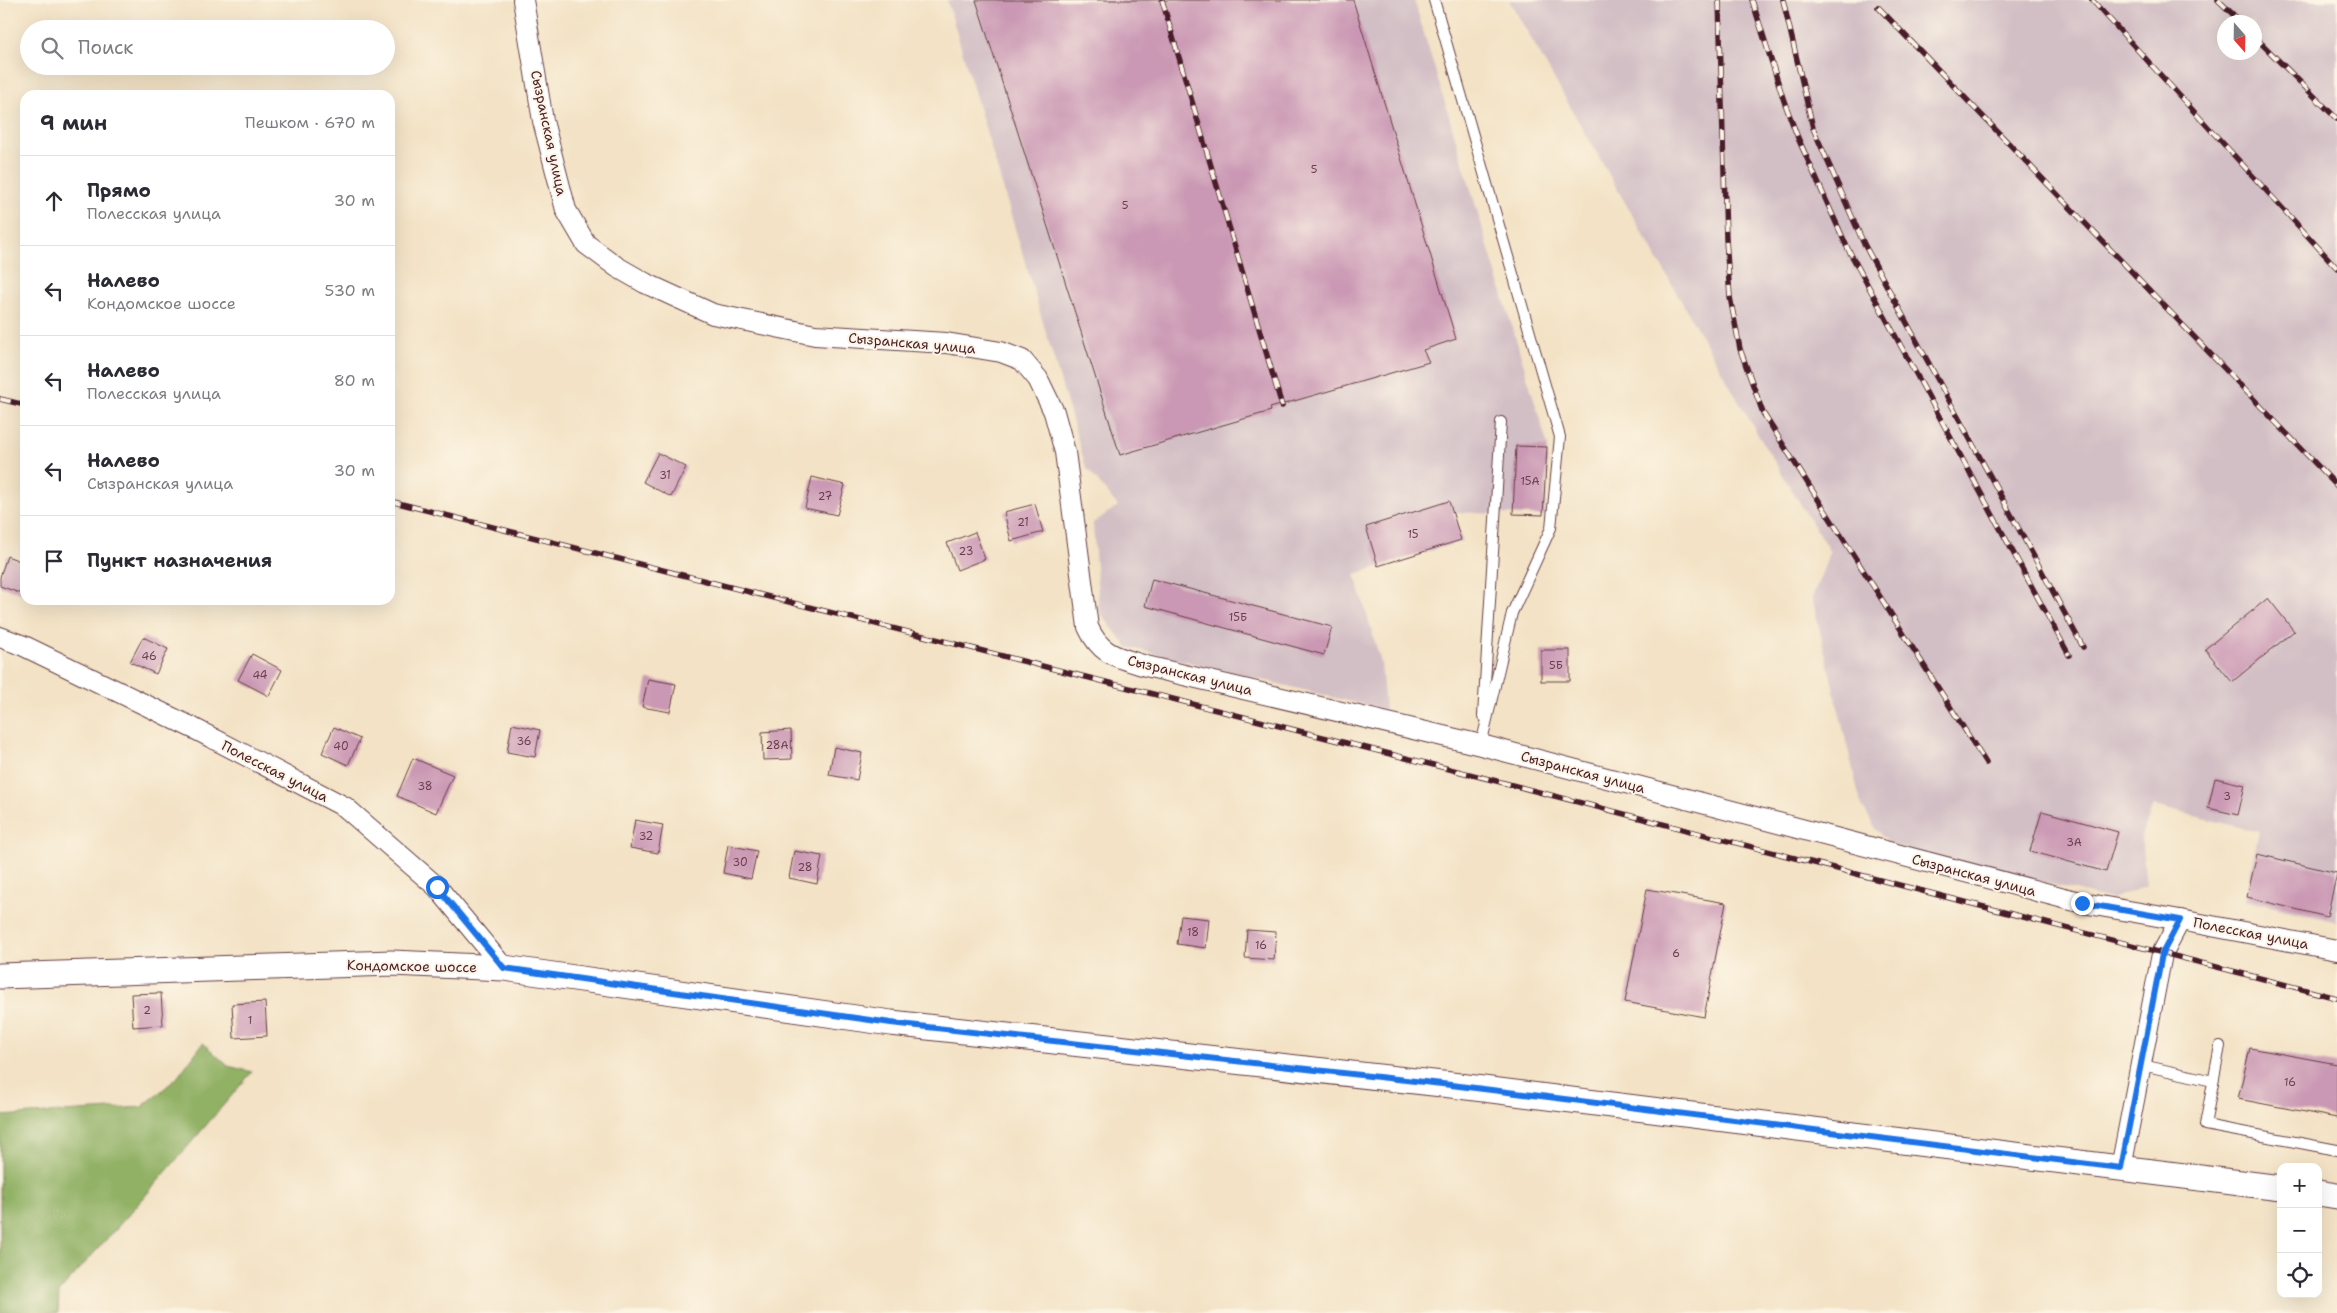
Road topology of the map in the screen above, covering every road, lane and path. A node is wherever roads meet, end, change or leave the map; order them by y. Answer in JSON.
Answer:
{"nodes":[{"id":1,"x":523,"y":0,"type":"edge"},
{"id":2,"x":1434,"y":0,"type":"edge"},
{"id":3,"x":1501,"y":422,"type":"dead end"},
{"id":4,"x":0,"y":637,"type":"edge"},
{"id":5,"x":1481,"y":745,"type":"junction"},
{"id":6,"x":2180,"y":920,"type":"junction"},
{"id":7,"x":2337,"y":950,"type":"edge"},
{"id":8,"x":504,"y":968,"type":"junction"},
{"id":9,"x":0,"y":976,"type":"edge"},
{"id":10,"x":2220,"y":1046,"type":"dead end"},
{"id":11,"x":2142,"y":1065,"type":"junction"},
{"id":12,"x":2213,"y":1081,"type":"junction"},
{"id":13,"x":2337,"y":1150,"type":"edge"},
{"id":14,"x":2121,"y":1168,"type":"junction"},
{"id":15,"x":2277,"y":1188,"type":"edge"},
{"id":16,"x":2322,"y":1194,"type":"edge"},
{"id":17,"x":2337,"y":1196,"type":"edge"}],
"edges":[{"from":1,"to":5,"type":"street","name":"Сызранская улица"},
{"from":2,"to":5,"type":"lane"},
{"from":3,"to":5,"type":"lane"},
{"from":4,"to":8,"type":"street","name":"Полесская улица"},
{"from":5,"to":6,"type":"street","name":"Сызранская улица"},
{"from":6,"to":7,"type":"street","name":"Полесская улица"},
{"from":6,"to":11,"type":"street","name":"Полесская улица"},
{"from":8,"to":9,"type":"street","name":"Кондомское шоссе"},
{"from":8,"to":14,"type":"street","name":"Кондомское шоссе"},
{"from":10,"to":12,"type":"lane"},
{"from":11,"to":12,"type":"lane"},
{"from":11,"to":14,"type":"street","name":"Полесская улица"},
{"from":12,"to":13,"type":"lane"},
{"from":14,"to":15,"type":"street","name":"Кондомское шоссе"},
{"from":16,"to":17,"type":"street"}]}
